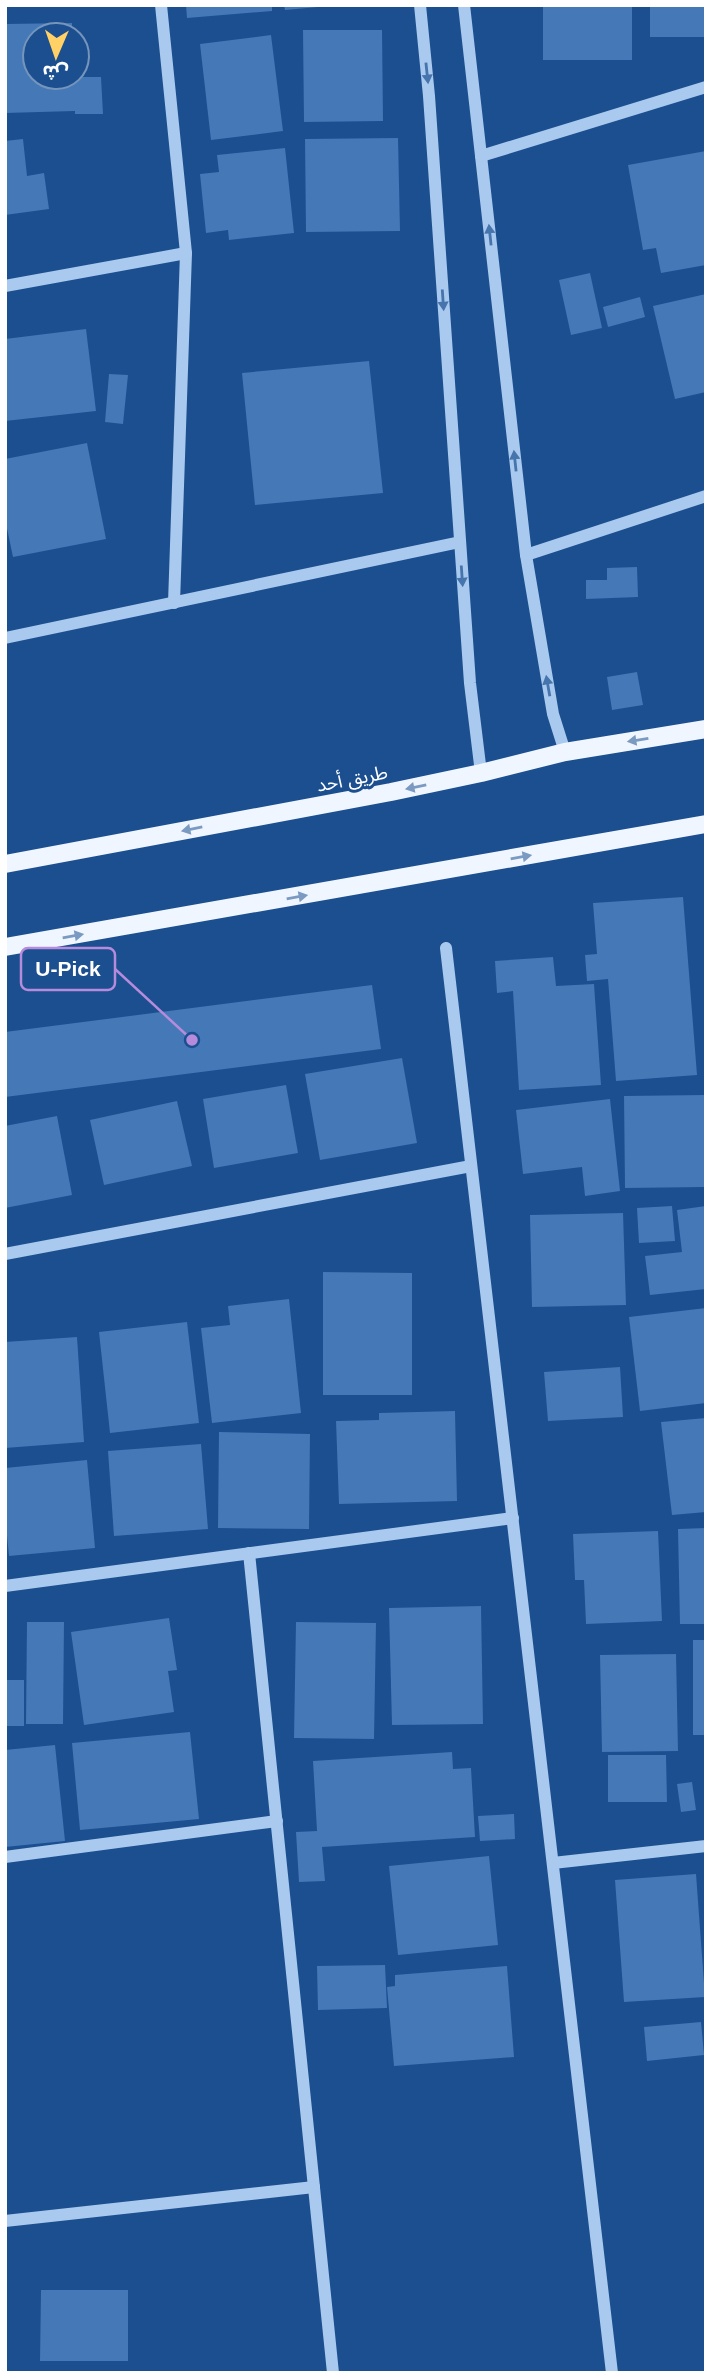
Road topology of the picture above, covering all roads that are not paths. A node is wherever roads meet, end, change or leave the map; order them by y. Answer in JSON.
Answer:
{"nodes":[{"id":1,"x":161,"y":5,"type":"edge"},
{"id":2,"x":421,"y":5,"type":"edge"},
{"id":3,"x":464,"y":5,"type":"edge"},
{"id":4,"x":706,"y":87,"type":"edge"},
{"id":5,"x":481,"y":156,"type":"junction"},
{"id":6,"x":186,"y":253,"type":"junction"},
{"id":7,"x":5,"y":286,"type":"edge"},
{"id":8,"x":706,"y":496,"type":"edge"},
{"id":9,"x":460,"y":542,"type":"junction"},
{"id":10,"x":526,"y":555,"type":"junction"},
{"id":11,"x":174,"y":603,"type":"junction"},
{"id":12,"x":5,"y":638,"type":"edge"},
{"id":13,"x":706,"y":729,"type":"edge"},
{"id":14,"x":565,"y":752,"type":"junction"},
{"id":15,"x":481,"y":774,"type":"junction"},
{"id":16,"x":706,"y":824,"type":"edge"},
{"id":17,"x":5,"y":864,"type":"edge"},
{"id":18,"x":5,"y":947,"type":"edge"},
{"id":19,"x":446,"y":948,"type":"dead end"},
{"id":20,"x":471,"y":1166,"type":"junction"},
{"id":21,"x":5,"y":1254,"type":"edge"},
{"id":22,"x":513,"y":1518,"type":"junction"},
{"id":23,"x":249,"y":1553,"type":"junction"},
{"id":24,"x":5,"y":1586,"type":"edge"},
{"id":25,"x":276,"y":1821,"type":"junction"},
{"id":26,"x":706,"y":1846,"type":"edge"},
{"id":27,"x":5,"y":1857,"type":"edge"},
{"id":28,"x":553,"y":1863,"type":"junction"},
{"id":29,"x":314,"y":2187,"type":"junction"},
{"id":30,"x":5,"y":2221,"type":"edge"},
{"id":31,"x":333,"y":2373,"type":"edge"},
{"id":32,"x":612,"y":2373,"type":"edge"}],
"edges":[{"from":1,"to":6,"type":"street"},
{"from":2,"to":9,"type":"street","one_way":true},
{"from":3,"to":5,"type":"street"},
{"from":4,"to":5,"type":"street"},
{"from":10,"to":5,"type":"street","one_way":true},
{"from":6,"to":7,"type":"street"},
{"from":6,"to":11,"type":"street"},
{"from":8,"to":10,"type":"street"},
{"from":9,"to":11,"type":"street"},
{"from":9,"to":15,"type":"street","one_way":true},
{"from":14,"to":10,"type":"street","one_way":true},
{"from":11,"to":12,"type":"street"},
{"from":13,"to":14,"type":"main road","name":"طريق أحد","one_way":true},
{"from":14,"to":15,"type":"main road","name":"طريق أحد"},
{"from":15,"to":17,"type":"main road","name":"طريق أحد","one_way":true},
{"from":18,"to":16,"type":"main road","one_way":true},
{"from":19,"to":20,"type":"street"},
{"from":20,"to":21,"type":"street"},
{"from":20,"to":22,"type":"street"},
{"from":22,"to":23,"type":"street"},
{"from":22,"to":28,"type":"street"},
{"from":23,"to":24,"type":"street"},
{"from":23,"to":25,"type":"street"},
{"from":25,"to":27,"type":"street"},
{"from":25,"to":29,"type":"street"},
{"from":26,"to":28,"type":"street"},
{"from":28,"to":32,"type":"street"},
{"from":29,"to":30,"type":"street"},
{"from":29,"to":31,"type":"street"}]}
